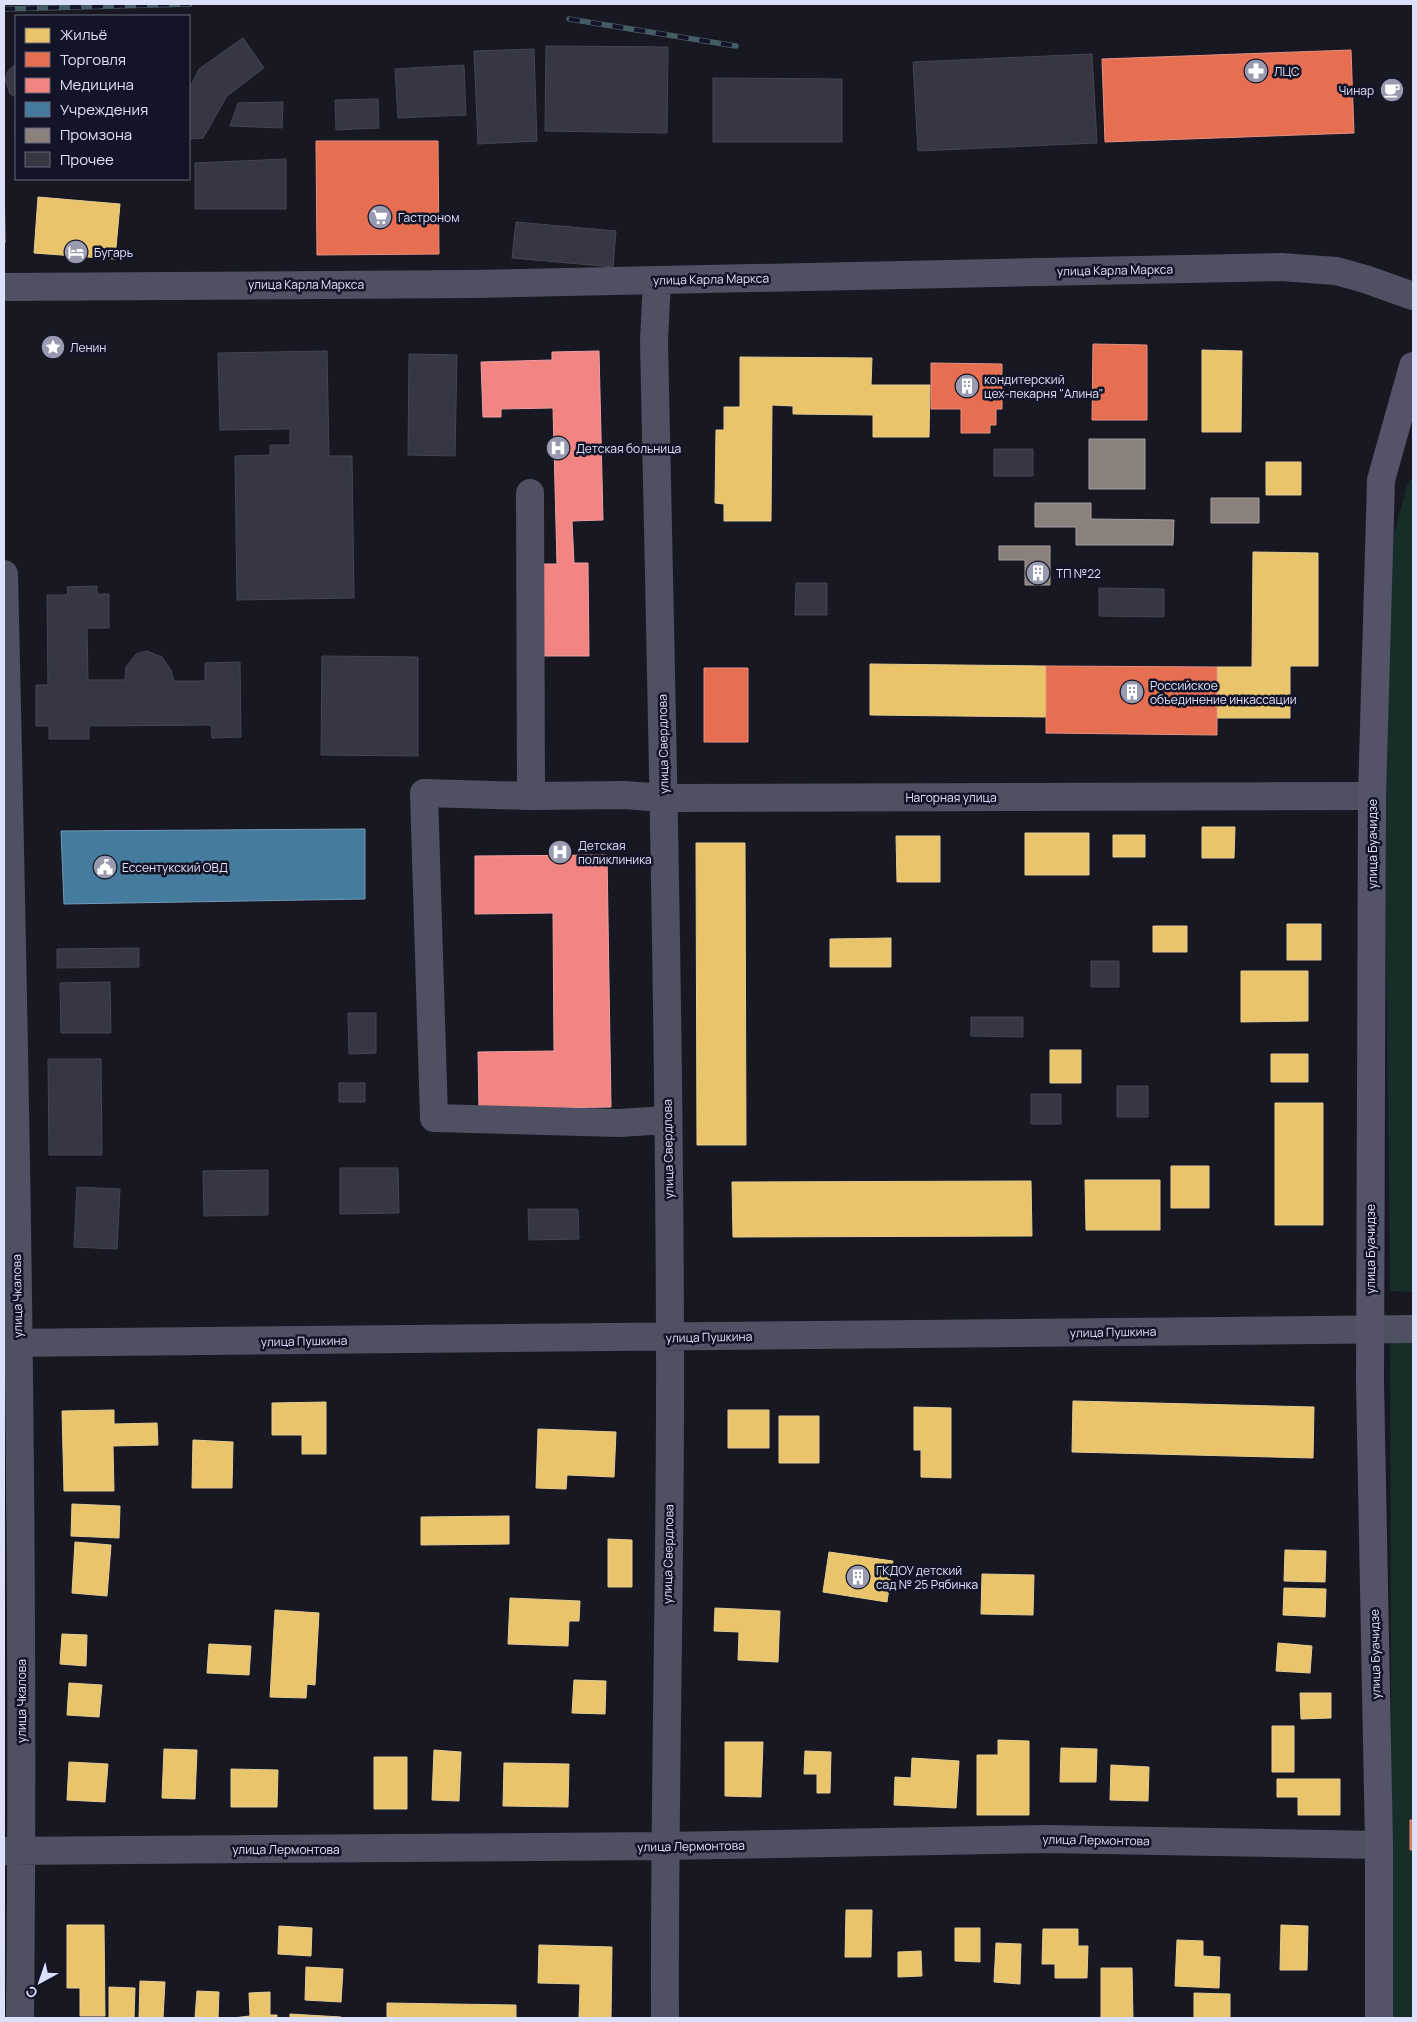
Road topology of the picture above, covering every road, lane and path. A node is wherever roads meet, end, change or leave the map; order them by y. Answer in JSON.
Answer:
{"nodes":[{"id":1,"x":657,"y":280,"type":"junction"},
{"id":2,"x":4,"y":287,"type":"edge"},
{"id":3,"x":1413,"y":296,"type":"edge"},
{"id":4,"x":1413,"y":366,"type":"edge"},
{"id":5,"x":1413,"y":439,"type":"edge"},
{"id":6,"x":1381,"y":480,"type":"junction"},
{"id":7,"x":530,"y":493,"type":"dead end"},
{"id":8,"x":4,"y":574,"type":"edge"},
{"id":9,"x":531,"y":796,"type":"junction"},
{"id":10,"x":1372,"y":796,"type":"junction"},
{"id":11,"x":664,"y":798,"type":"junction"},
{"id":12,"x":7,"y":807,"type":"edge"},
{"id":13,"x":668,"y":1120,"type":"junction"},
{"id":14,"x":1370,"y":1330,"type":"junction"},
{"id":15,"x":1413,"y":1330,"type":"edge"},
{"id":16,"x":670,"y":1337,"type":"junction"},
{"id":17,"x":11,"y":1343,"type":"edge"},
{"id":18,"x":1378,"y":1845,"type":"junction"},
{"id":19,"x":664,"y":1846,"type":"junction"},
{"id":20,"x":13,"y":1851,"type":"edge"},
{"id":21,"x":20,"y":2018,"type":"edge"},
{"id":22,"x":665,"y":2018,"type":"edge"},
{"id":23,"x":1379,"y":2018,"type":"edge"}],
"edges":[{"from":1,"to":2,"type":"street","name":"улица Карла Маркса"},
{"from":1,"to":3,"type":"street","name":"улица Карла Маркса"},
{"from":1,"to":11,"type":"street","name":"улица Свердлова"},
{"from":4,"to":6,"type":"main road","name":"улица Буачидзе"},
{"from":5,"to":6,"type":"main road"},
{"from":6,"to":10,"type":"main road","name":"улица Буачидзе"},
{"from":7,"to":9,"type":"street"},
{"from":8,"to":12,"type":"street","name":"улица Чкалова"},
{"from":9,"to":11,"type":"street","name":"Нагорная улица"},
{"from":9,"to":13,"type":"street","name":"Нагорная улица"},
{"from":10,"to":11,"type":"street","name":"Нагорная улица"},
{"from":10,"to":14,"type":"main road","name":"улица Буачидзе"},
{"from":11,"to":13,"type":"street","name":"улица Свердлова"},
{"from":12,"to":17,"type":"street","name":"улица Чкалова"},
{"from":13,"to":16,"type":"street","name":"улица Свердлова"},
{"from":14,"to":15,"type":"street","name":"улица Пушкина"},
{"from":14,"to":16,"type":"street","name":"улица Пушкина"},
{"from":14,"to":18,"type":"main road","name":"улица Буачидзе"},
{"from":16,"to":17,"type":"street","name":"улица Пушкина"},
{"from":16,"to":19,"type":"street","name":"улица Свердлова"},
{"from":17,"to":20,"type":"street","name":"улица Чкалова"},
{"from":18,"to":19,"type":"street","name":"улица Лермонтова"},
{"from":18,"to":23,"type":"main road","name":"улица Буачидзе"},
{"from":19,"to":20,"type":"street","name":"улица Лермонтова"},
{"from":19,"to":22,"type":"street","name":"улица Свердлова"},
{"from":20,"to":21,"type":"street","name":"улица Чкалова"}]}
